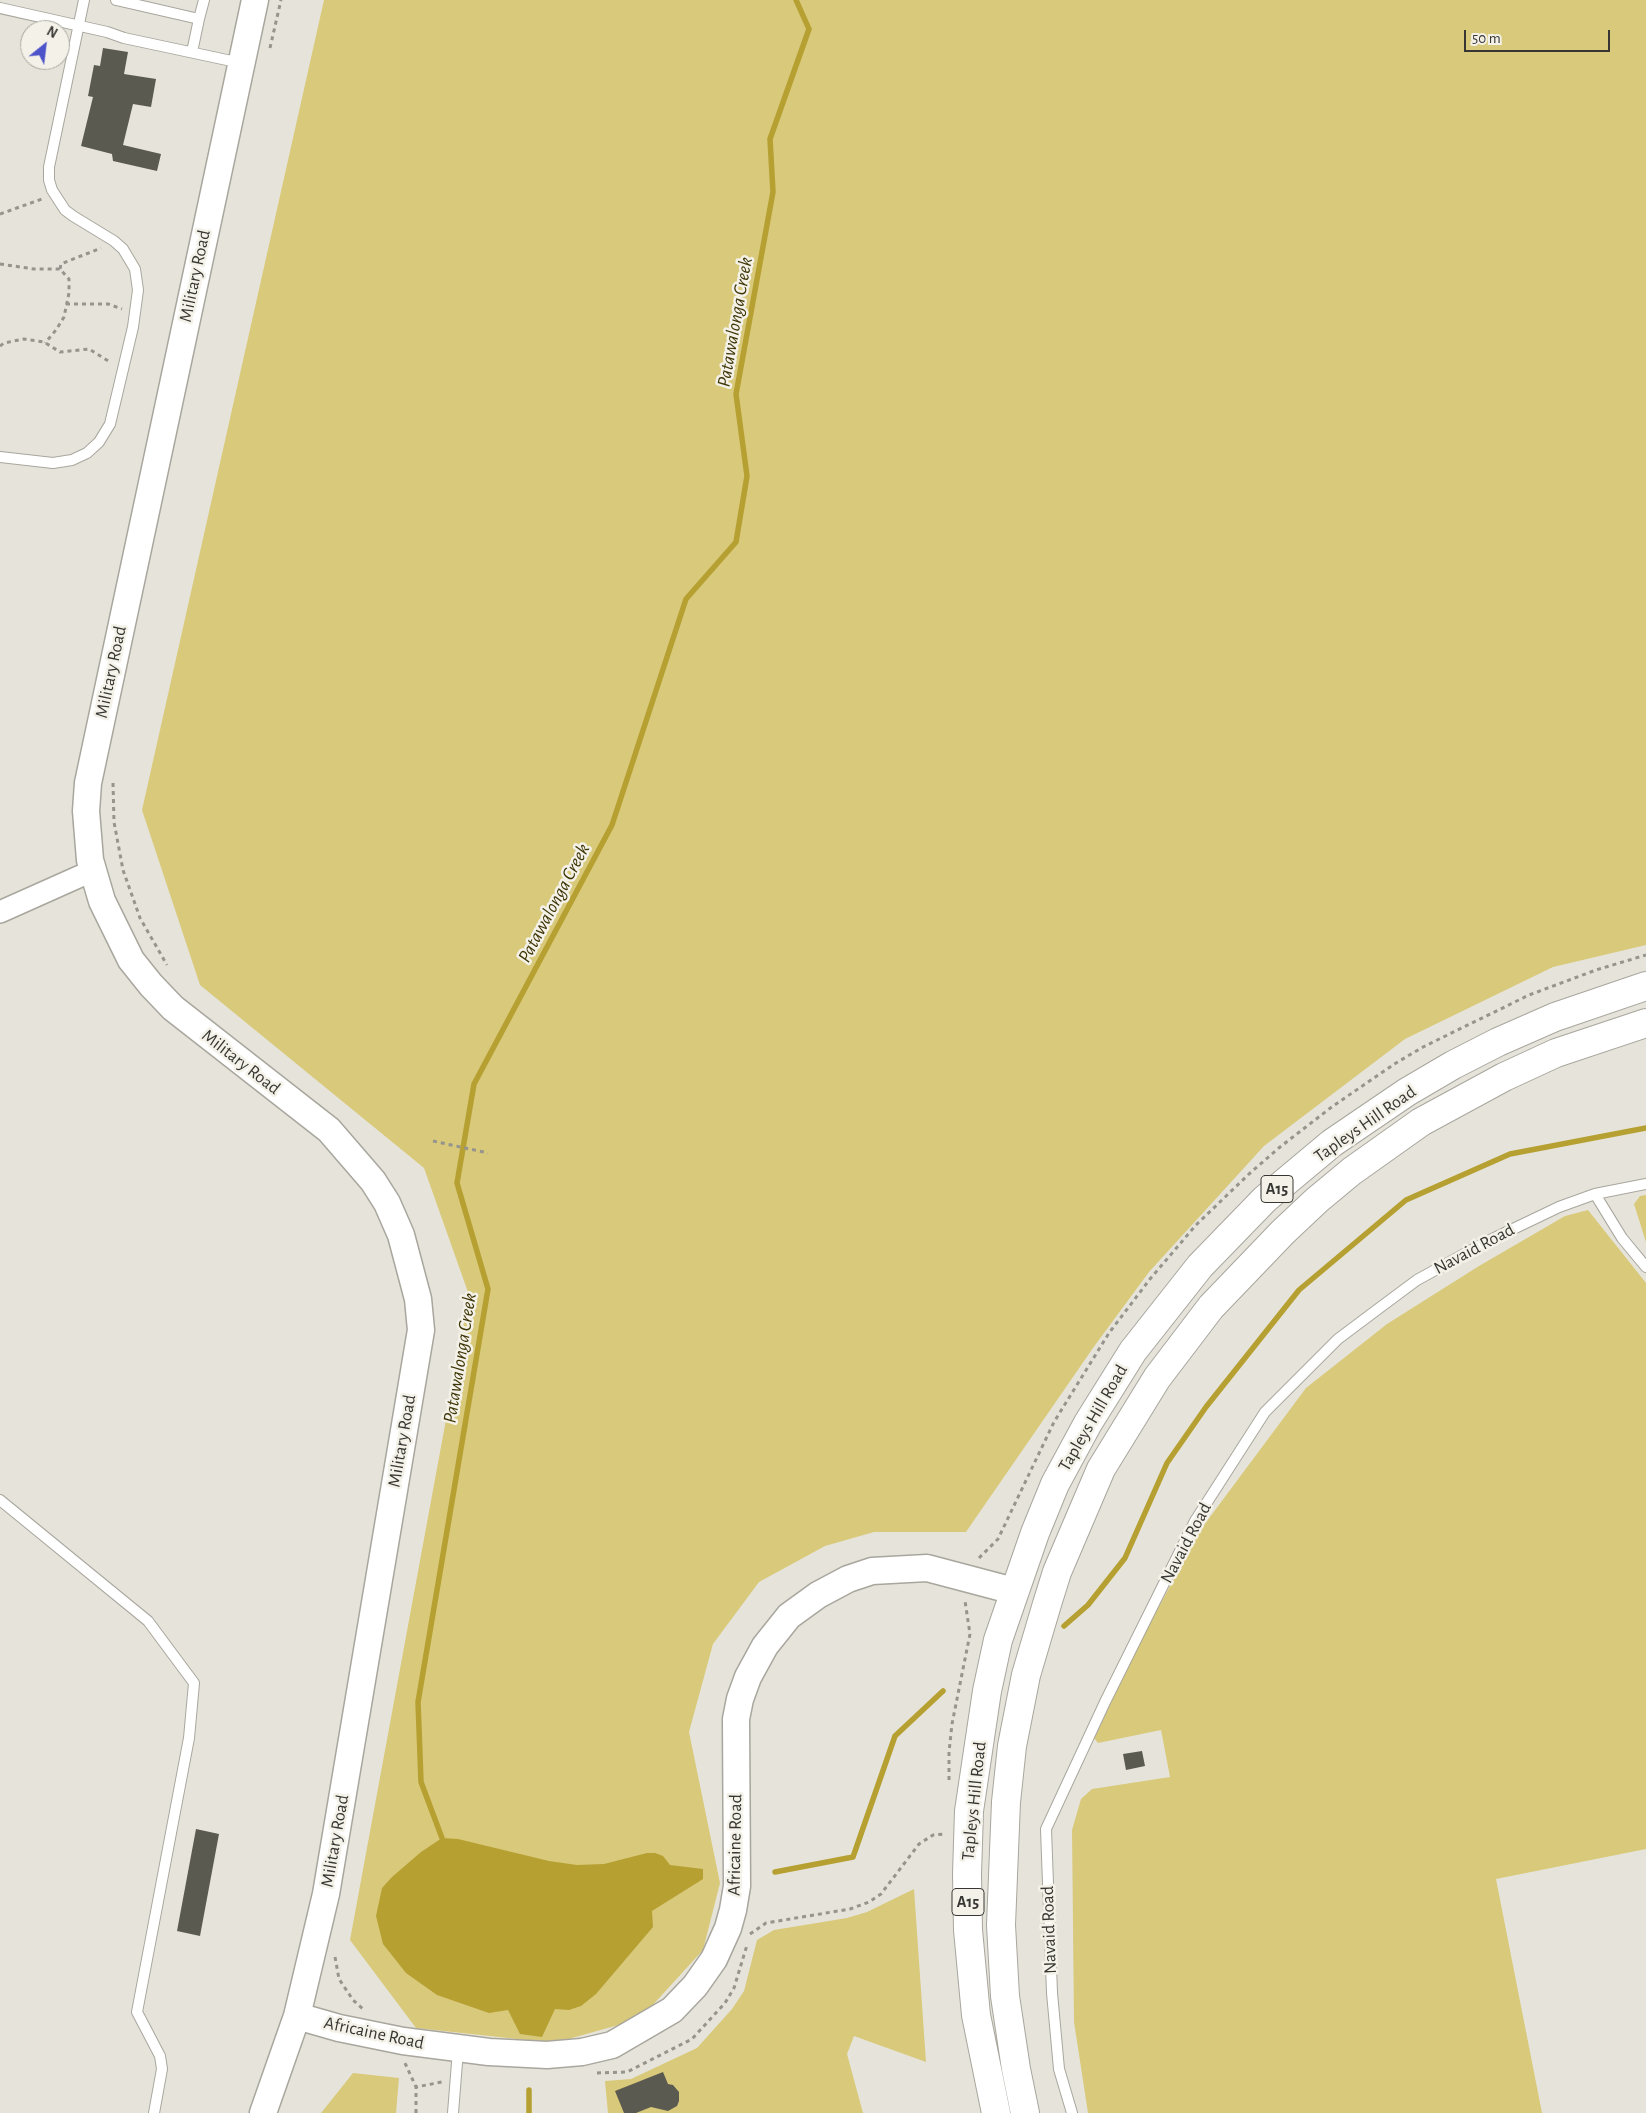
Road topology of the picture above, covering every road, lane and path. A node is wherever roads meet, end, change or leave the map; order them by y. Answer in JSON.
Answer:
{"nodes":[{"id":1,"x":84,"y":0,"type":"edge"},
{"id":2,"x":117,"y":0,"type":"edge"},
{"id":3,"x":204,"y":0,"type":"edge"},
{"id":4,"x":255,"y":0,"type":"edge"},
{"id":5,"x":281,"y":0,"type":"edge"},
{"id":6,"x":0,"y":8,"type":"edge"},
{"id":7,"x":199,"y":19,"type":"junction"},
{"id":8,"x":79,"y":26,"type":"junction"},
{"id":9,"x":192,"y":52,"type":"junction"},
{"id":10,"x":269,"y":54,"type":"dead end"},
{"id":11,"x":241,"y":63,"type":"junction"},
{"id":12,"x":55,"y":195,"type":"junction"},
{"id":13,"x":0,"y":214,"type":"edge"},
{"id":14,"x":109,"y":238,"type":"junction"},
{"id":15,"x":0,"y":264,"type":"edge"},
{"id":16,"x":60,"y":270,"type":"junction"},
{"id":17,"x":66,"y":304,"type":"junction"},
{"id":18,"x":135,"y":314,"type":"junction"},
{"id":19,"x":45,"y":343,"type":"junction"},
{"id":20,"x":0,"y":346,"type":"edge"},
{"id":21,"x":110,"y":370,"type":"dead end"},
{"id":22,"x":0,"y":456,"type":"edge"},
{"id":23,"x":113,"y":777,"type":"dead end"},
{"id":24,"x":94,"y":870,"type":"junction"},
{"id":25,"x":0,"y":912,"type":"edge"},
{"id":26,"x":167,"y":966,"type":"dead end"},
{"id":27,"x":1646,"y":986,"type":"edge"},
{"id":28,"x":1646,"y":1023,"type":"edge"},
{"id":29,"x":432,"y":1141,"type":"dead end"},
{"id":30,"x":488,"y":1153,"type":"dead end"},
{"id":31,"x":1646,"y":1184,"type":"edge"},
{"id":32,"x":1595,"y":1194,"type":"junction"},
{"id":33,"x":1646,"y":1267,"type":"edge"},
{"id":34,"x":1101,"y":1470,"type":"junction"},
{"id":35,"x":0,"y":1500,"type":"edge"},
{"id":36,"x":1014,"y":1591,"type":"junction"},
{"id":37,"x":335,"y":1955,"type":"dead end"},
{"id":38,"x":365,"y":2010,"type":"dead end"},
{"id":39,"x":297,"y":2016,"type":"junction"},
{"id":40,"x":458,"y":2049,"type":"junction"},
{"id":41,"x":402,"y":2058,"type":"dead end"},
{"id":42,"x":455,"y":2078,"type":"junction"},
{"id":43,"x":416,"y":2087,"type":"junction"},
{"id":44,"x":154,"y":2113,"type":"edge"},
{"id":45,"x":262,"y":2113,"type":"edge"},
{"id":46,"x":416,"y":2113,"type":"edge"},
{"id":47,"x":453,"y":2113,"type":"edge"},
{"id":48,"x":996,"y":2113,"type":"edge"},
{"id":49,"x":1025,"y":2113,"type":"edge"},
{"id":50,"x":1072,"y":2113,"type":"edge"}],
"edges":[{"from":1,"to":8,"type":"lane"},
{"from":2,"to":7,"type":"lane"},
{"from":3,"to":7,"type":"lane"},
{"from":4,"to":11,"type":"street","name":"Military Road"},
{"from":5,"to":10,"type":"path"},
{"from":6,"to":8,"type":"lane"},
{"from":7,"to":9,"type":"lane"},
{"from":8,"to":9,"type":"lane"},
{"from":8,"to":12,"type":"lane"},
{"from":9,"to":11,"type":"lane"},
{"from":11,"to":24,"type":"street","name":"Military Road"},
{"from":12,"to":13,"type":"path"},
{"from":12,"to":14,"type":"lane"},
{"from":14,"to":16,"type":"path"},
{"from":14,"to":18,"type":"lane"},
{"from":15,"to":16,"type":"path"},
{"from":16,"to":17,"type":"path"},
{"from":17,"to":18,"type":"path"},
{"from":17,"to":19,"type":"path"},
{"from":18,"to":22,"type":"lane"},
{"from":19,"to":20,"type":"path"},
{"from":19,"to":21,"type":"path"},
{"from":23,"to":26,"type":"path"},
{"from":24,"to":25,"type":"street"},
{"from":24,"to":39,"type":"street","name":"Military Road"},
{"from":27,"to":36,"type":"main road","name":"Tapleys Hill Road","number":"A15"},
{"from":28,"to":34,"type":"main road","name":"Tapleys Hill Road","number":"A15"},
{"from":29,"to":30,"type":"path"},
{"from":31,"to":32,"type":"lane","name":"Navaid Road"},
{"from":32,"to":33,"type":"lane"},
{"from":32,"to":50,"type":"lane","name":"Navaid Road"},
{"from":34,"to":36,"type":"main road"},
{"from":34,"to":49,"type":"main road","name":"Tapleys Hill Road","number":"A15"},
{"from":35,"to":44,"type":"lane"},
{"from":36,"to":40,"type":"street","name":"Africaine Road"},
{"from":36,"to":48,"type":"main road","name":"Tapleys Hill Road","number":"A15"},
{"from":37,"to":38,"type":"path"},
{"from":39,"to":40,"type":"street","name":"Africaine Road"},
{"from":39,"to":45,"type":"street","name":"Military Road"},
{"from":40,"to":42,"type":"lane"},
{"from":41,"to":43,"type":"path"},
{"from":42,"to":43,"type":"path"},
{"from":42,"to":47,"type":"lane"},
{"from":43,"to":46,"type":"path"}]}
